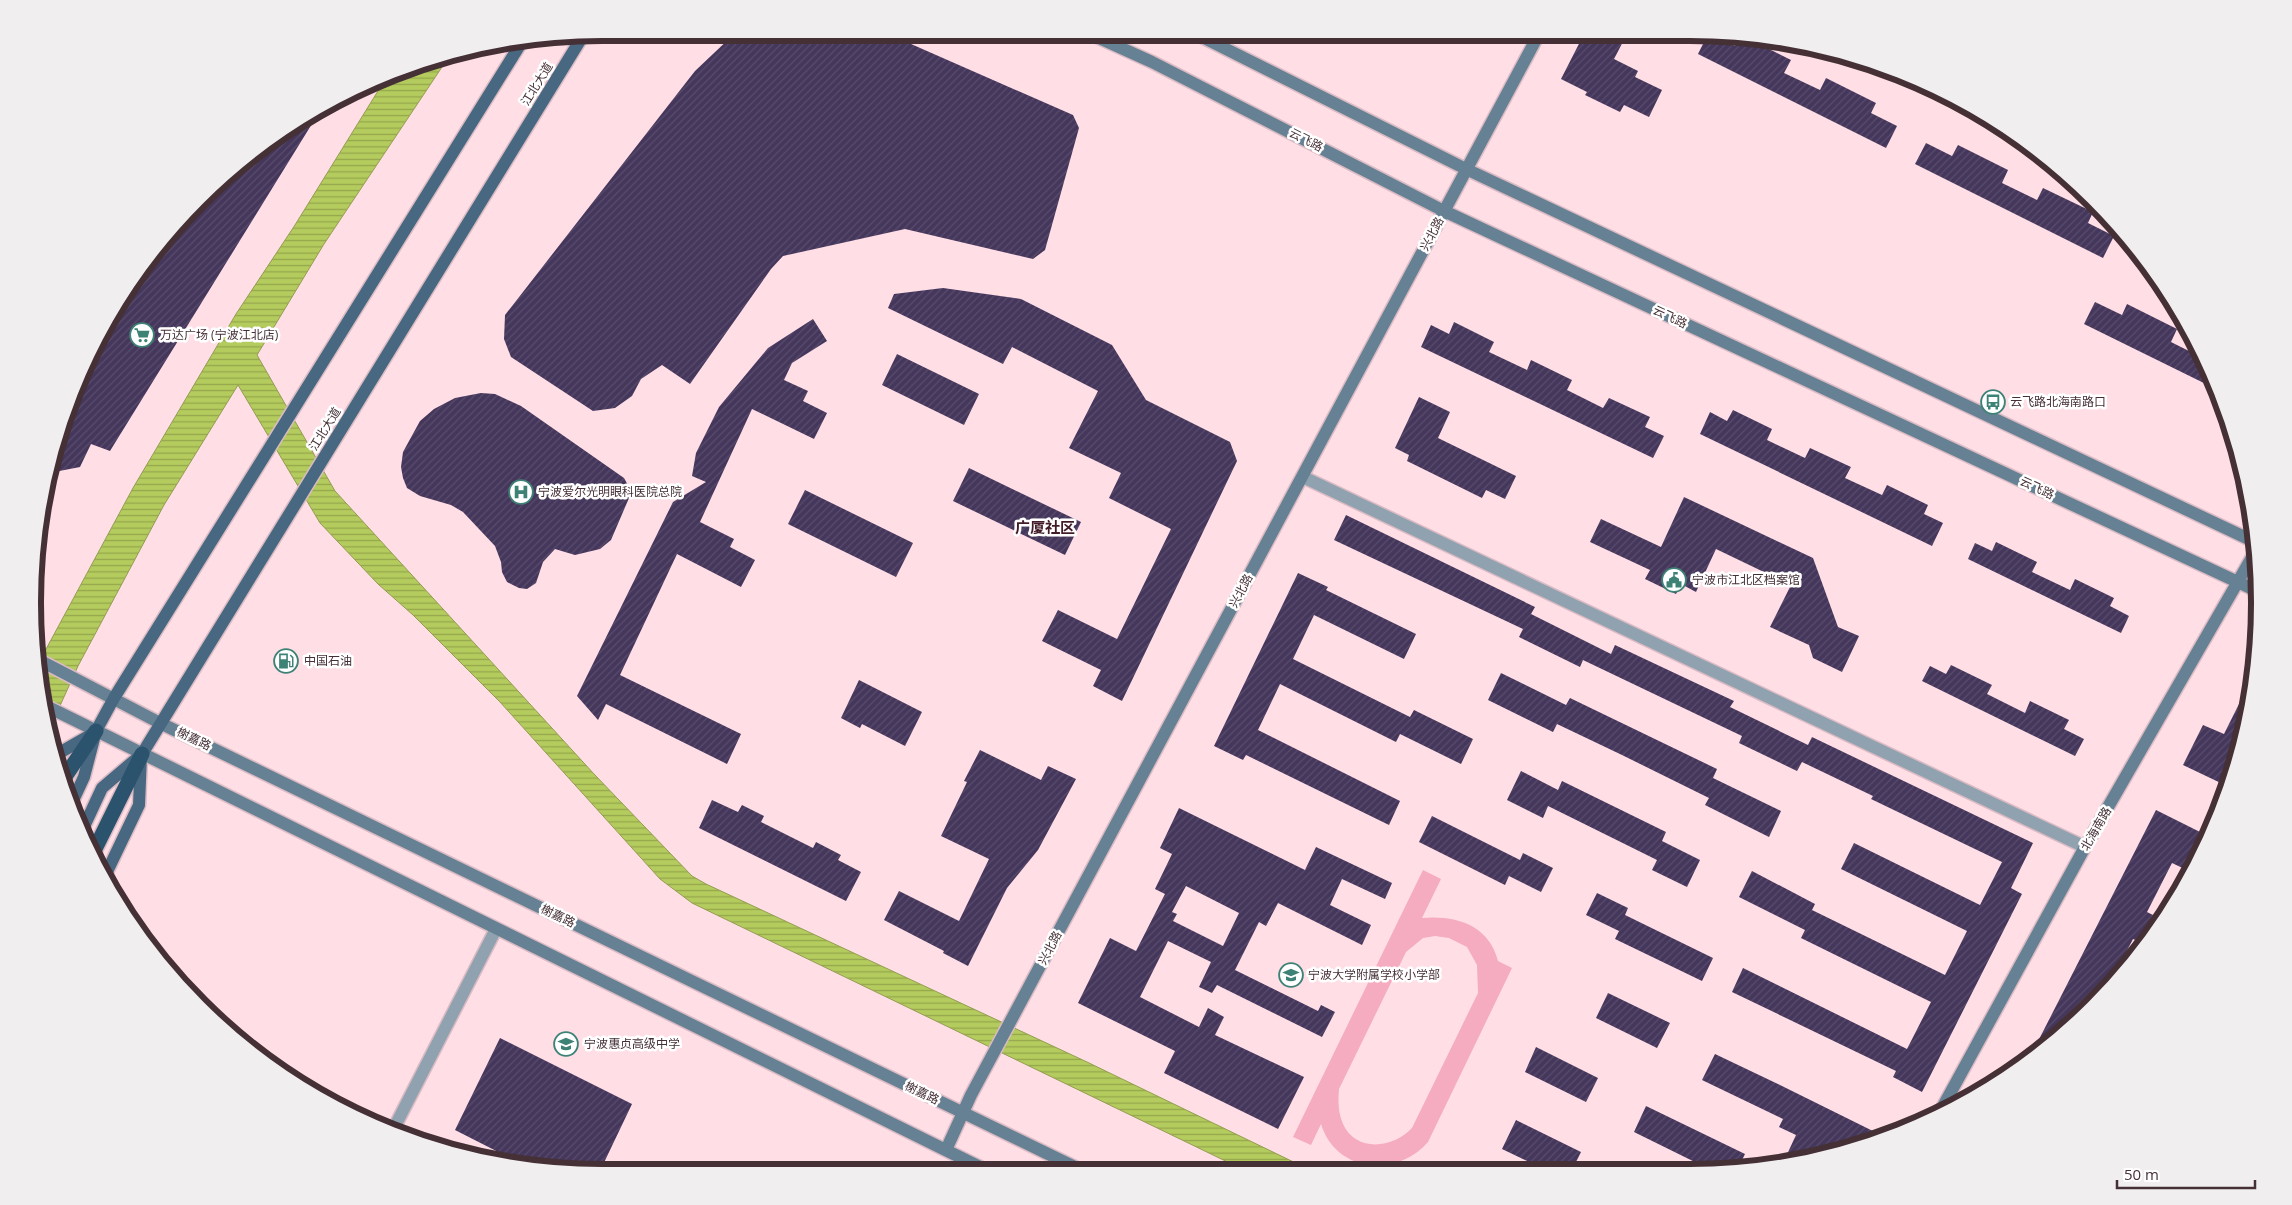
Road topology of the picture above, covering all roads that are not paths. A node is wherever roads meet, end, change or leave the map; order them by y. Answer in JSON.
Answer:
{"nodes":[{"id":1,"x":1106,"y":41,"type":"edge"},
{"id":2,"x":1210,"y":41,"type":"edge"},
{"id":3,"x":1535,"y":41,"type":"edge"},
{"id":4,"x":579,"y":42,"type":"edge"},
{"id":5,"x":518,"y":48,"type":"edge"},
{"id":6,"x":1466,"y":169,"type":"junction"},
{"id":7,"x":1444,"y":212,"type":"junction"},
{"id":8,"x":1303,"y":476,"type":"junction"},
{"id":9,"x":2247,"y":538,"type":"edge"},
{"id":10,"x":2250,"y":562,"type":"edge"},
{"id":11,"x":2238,"y":582,"type":"junction"},
{"id":12,"x":2251,"y":588,"type":"edge"},
{"id":13,"x":45,"y":663,"type":"edge"},
{"id":14,"x":113,"y":698,"type":"junction"},
{"id":15,"x":51,"y":709,"type":"edge"},
{"id":16,"x":160,"y":723,"type":"junction"},
{"id":17,"x":96,"y":731,"type":"junction"},
{"id":18,"x":61,"y":752,"type":"edge"},
{"id":19,"x":142,"y":754,"type":"junction"},
{"id":20,"x":68,"y":773,"type":"edge"},
{"id":21,"x":76,"y":795,"type":"edge"},
{"id":22,"x":86,"y":822,"type":"edge"},
{"id":23,"x":97,"y":846,"type":"edge"},
{"id":24,"x":2085,"y":847,"type":"junction"},
{"id":25,"x":108,"y":869,"type":"edge"},
{"id":26,"x":496,"y":929,"type":"junction"},
{"id":27,"x":1945,"y":1102,"type":"edge"},
{"id":28,"x":962,"y":1112,"type":"junction"},
{"id":29,"x":395,"y":1124,"type":"edge"},
{"id":30,"x":946,"y":1150,"type":"junction"},
{"id":31,"x":974,"y":1164,"type":"edge"},
{"id":32,"x":1069,"y":1164,"type":"edge"}],
"edges":[{"from":1,"to":7,"type":"main road","name":"云飞路"},
{"from":2,"to":6,"type":"main road"},
{"from":3,"to":6,"type":"main road","name":"兴北路"},
{"from":4,"to":16,"type":"main road","name":"江北大道"},
{"from":5,"to":14,"type":"main road"},
{"from":6,"to":7,"type":"main road","name":"兴北路"},
{"from":6,"to":9,"type":"main road"},
{"from":7,"to":8,"type":"main road","name":"兴北路"},
{"from":7,"to":11,"type":"main road","name":"云飞路"},
{"from":8,"to":24,"type":"street"},
{"from":8,"to":28,"type":"main road","name":"兴北路"},
{"from":10,"to":11,"type":"main road","name":"北海南路"},
{"from":11,"to":12,"type":"main road","name":"云飞路"},
{"from":11,"to":24,"type":"main road","name":"北海南路"},
{"from":13,"to":14,"type":"main road","name":"榭嘉路"},
{"from":14,"to":16,"type":"main road","name":"榭嘉路"},
{"from":14,"to":17,"type":"main road"},
{"from":15,"to":17,"type":"main road"},
{"from":16,"to":19,"type":"main road","name":"江北大道"},
{"from":16,"to":28,"type":"main road","name":"榭嘉路"},
{"from":17,"to":18,"type":"main road"},
{"from":17,"to":19,"type":"main road"},
{"from":17,"to":20,"type":"highway"},
{"from":17,"to":21,"type":"main road"},
{"from":19,"to":22,"type":"main road","name":"江北大道"},
{"from":19,"to":23,"type":"highway"},
{"from":19,"to":25,"type":"main road"},
{"from":19,"to":26,"type":"main road"},
{"from":24,"to":27,"type":"main road","name":"北海南路"},
{"from":26,"to":29,"type":"street"},
{"from":26,"to":30,"type":"main road"},
{"from":28,"to":30,"type":"main road","name":"兴北路"},
{"from":28,"to":32,"type":"main road","name":"榭嘉路"},
{"from":30,"to":31,"type":"main road"}]}
